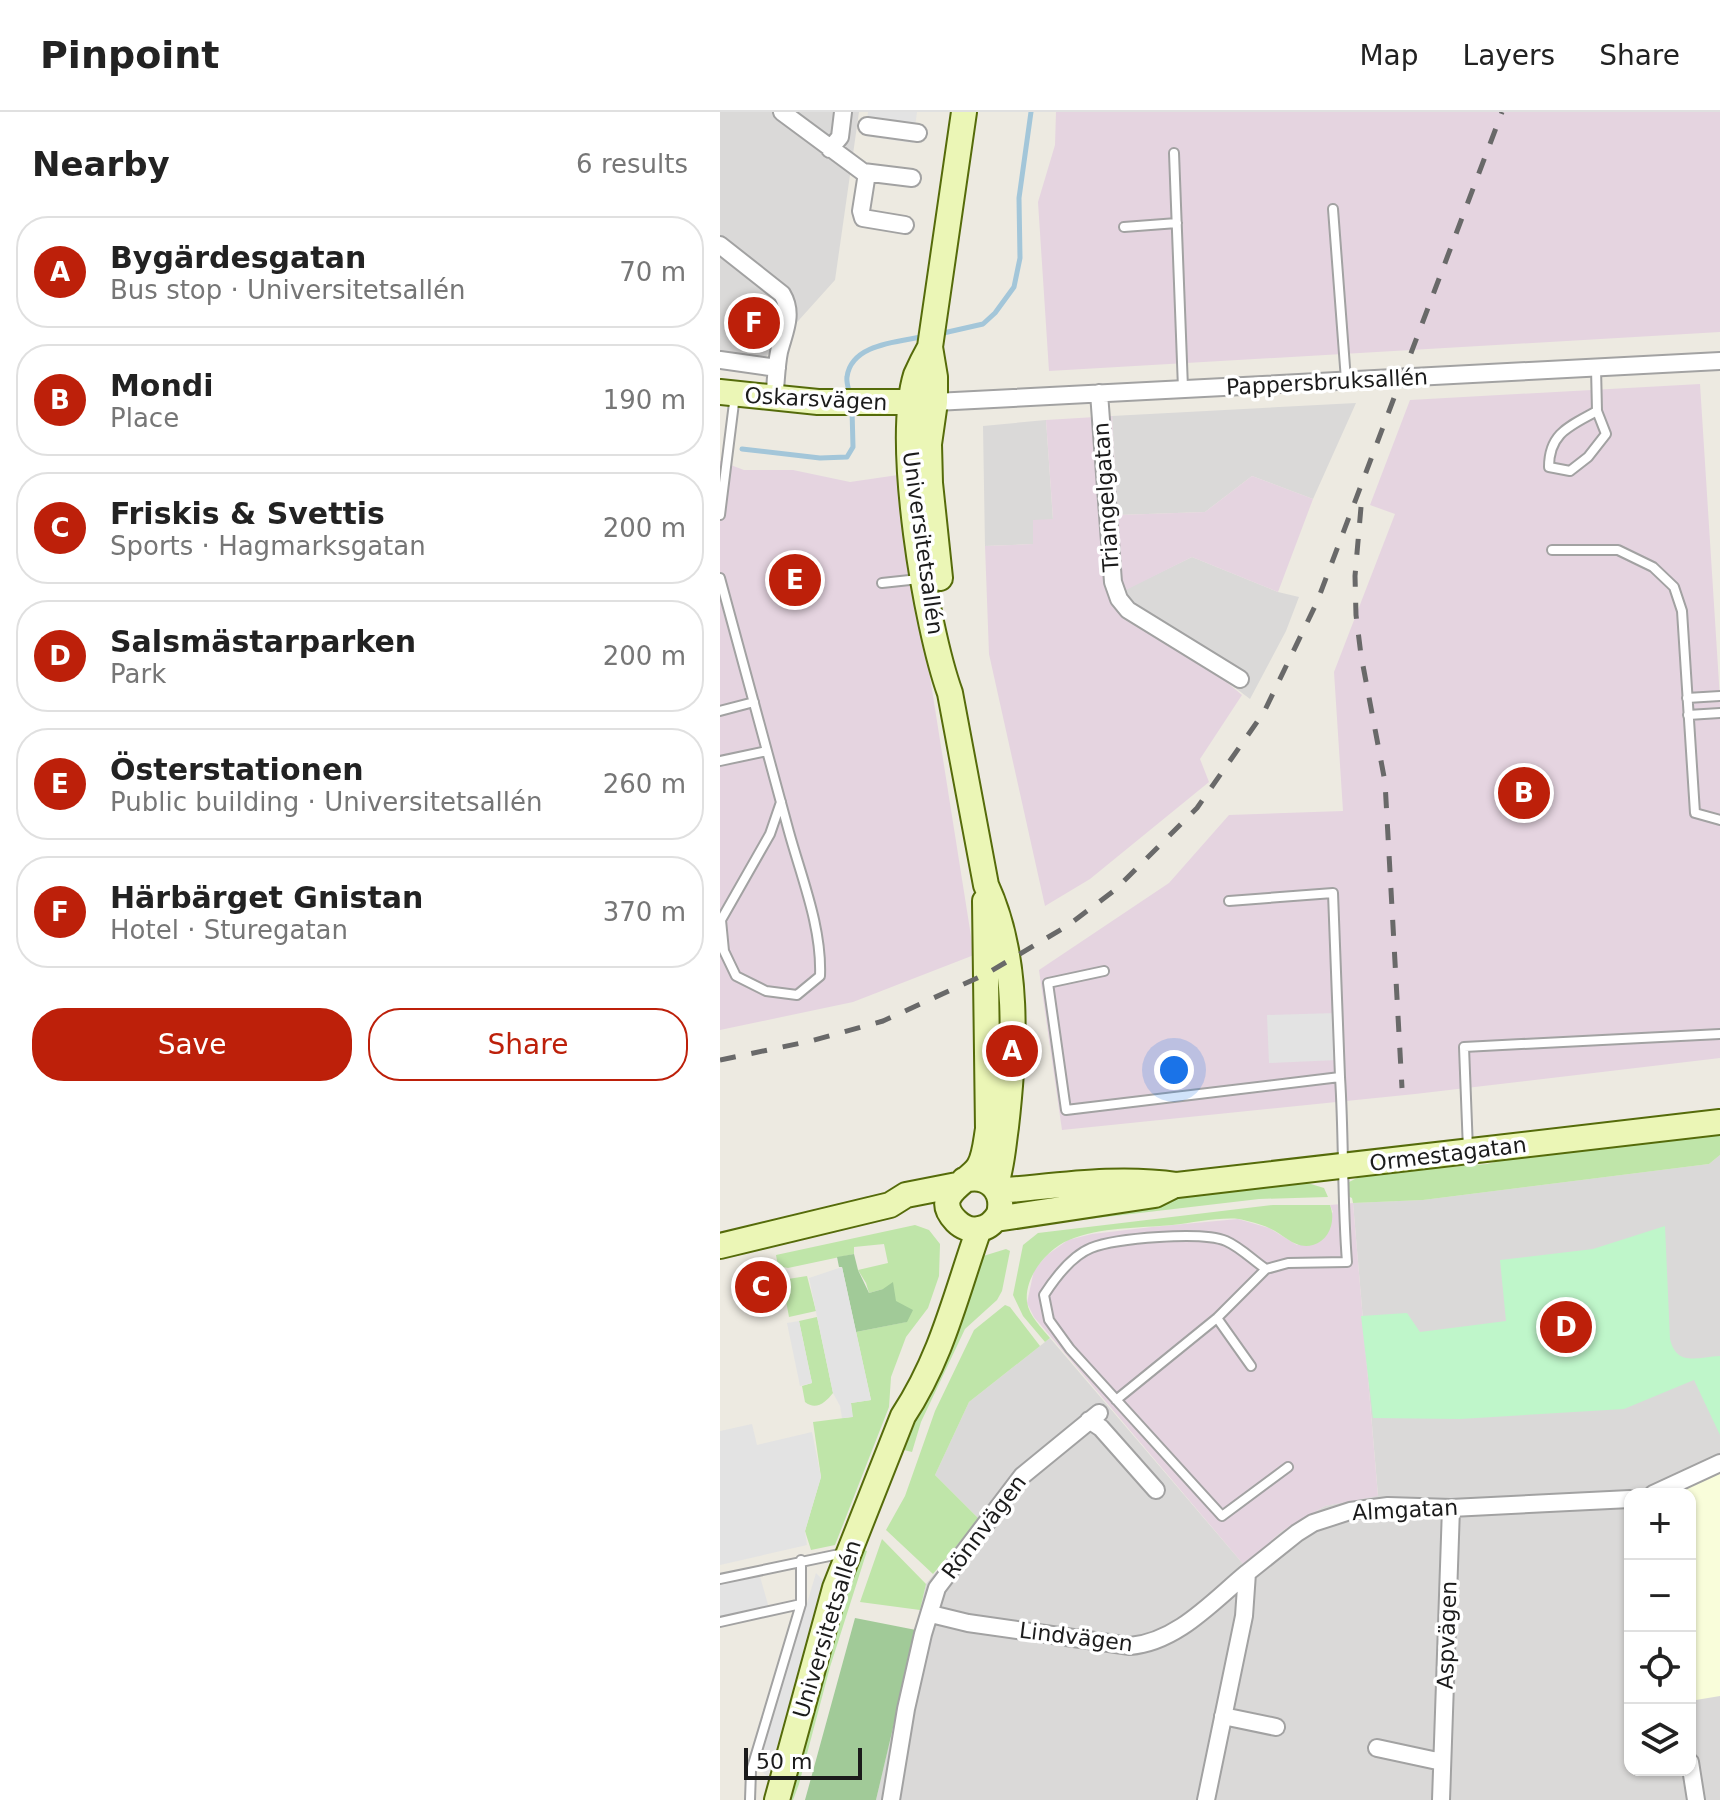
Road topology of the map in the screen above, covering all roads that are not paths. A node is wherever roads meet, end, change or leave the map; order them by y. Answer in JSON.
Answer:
{"nodes":[{"id":1,"x":782,"y":112,"type":"edge"},
{"id":2,"x":843,"y":112,"type":"edge"},
{"id":3,"x":964,"y":112,"type":"edge"},
{"id":4,"x":867,"y":126,"type":"dead end"},
{"id":5,"x":918,"y":133,"type":"dead end"},
{"id":6,"x":830,"y":149,"type":"junction"},
{"id":7,"x":1174,"y":153,"type":"dead end"},
{"id":8,"x":867,"y":173,"type":"junction"},
{"id":9,"x":912,"y":178,"type":"dead end"},
{"id":10,"x":1333,"y":209,"type":"dead end"},
{"id":11,"x":1177,"y":223,"type":"junction"},
{"id":12,"x":905,"y":225,"type":"dead end"},
{"id":13,"x":1124,"y":227,"type":"dead end"},
{"id":14,"x":720,"y":245,"type":"edge"},
{"id":15,"x":720,"y":360,"type":"edge"},
{"id":16,"x":1720,"y":361,"type":"edge"},
{"id":17,"x":777,"y":368,"type":"junction"},
{"id":18,"x":1596,"y":368,"type":"junction"},
{"id":19,"x":1346,"y":381,"type":"junction"},
{"id":20,"x":1183,"y":388,"type":"junction"},
{"id":21,"x":727,"y":393,"type":"edge"},
{"id":22,"x":1099,"y":393,"type":"junction"},
{"id":23,"x":774,"y":399,"type":"junction"},
{"id":24,"x":923,"y":403,"type":"junction"},
{"id":25,"x":1597,"y":411,"type":"junction"},
{"id":26,"x":720,"y":515,"type":"edge"},
{"id":27,"x":1552,"y":550,"type":"dead end"},
{"id":28,"x":720,"y":578,"type":"edge"},
{"id":29,"x":924,"y":579,"type":"junction"},
{"id":30,"x":882,"y":583,"type":"dead end"},
{"id":31,"x":730,"y":616,"type":"junction"},
{"id":32,"x":720,"y":619,"type":"edge"},
{"id":33,"x":1240,"y":679,"type":"dead end"},
{"id":34,"x":950,"y":693,"type":"junction"},
{"id":35,"x":1720,"y":696,"type":"edge"},
{"id":36,"x":1687,"y":698,"type":"junction"},
{"id":37,"x":754,"y":702,"type":"junction"},
{"id":38,"x":720,"y":711,"type":"edge"},
{"id":39,"x":1720,"y":713,"type":"edge"},
{"id":40,"x":1688,"y":715,"type":"junction"},
{"id":41,"x":767,"y":751,"type":"junction"},
{"id":42,"x":720,"y":761,"type":"edge"},
{"id":43,"x":781,"y":802,"type":"junction"},
{"id":44,"x":1720,"y":820,"type":"edge"},
{"id":45,"x":986,"y":885,"type":"junction"},
{"id":46,"x":1229,"y":901,"type":"dead end"},
{"id":47,"x":1104,"y":971,"type":"dead end"},
{"id":48,"x":1720,"y":1034,"type":"edge"},
{"id":49,"x":1340,"y":1077,"type":"junction"},
{"id":50,"x":1720,"y":1122,"type":"edge"},
{"id":51,"x":1468,"y":1152,"type":"junction"},
{"id":52,"x":1341,"y":1167,"type":"junction"},
{"id":53,"x":961,"y":1182,"type":"junction"},
{"id":54,"x":1177,"y":1185,"type":"junction"},
{"id":55,"x":996,"y":1189,"type":"junction"},
{"id":56,"x":890,"y":1205,"type":"junction"},
{"id":57,"x":972,"y":1223,"type":"junction"},
{"id":58,"x":720,"y":1246,"type":"edge"},
{"id":59,"x":1266,"y":1269,"type":"junction"},
{"id":60,"x":1217,"y":1318,"type":"junction"},
{"id":61,"x":1251,"y":1366,"type":"dead end"},
{"id":62,"x":1116,"y":1400,"type":"junction"},
{"id":63,"x":1720,"y":1463,"type":"edge"},
{"id":64,"x":1288,"y":1467,"type":"dead end"},
{"id":65,"x":1666,"y":1488,"type":"edge"},
{"id":66,"x":1156,"y":1490,"type":"dead end"},
{"id":67,"x":1624,"y":1499,"type":"edge"},
{"id":68,"x":1451,"y":1508,"type":"junction"},
{"id":69,"x":849,"y":1552,"type":"junction"},
{"id":70,"x":801,"y":1560,"type":"junction"},
{"id":71,"x":1247,"y":1573,"type":"junction"},
{"id":72,"x":720,"y":1579,"type":"edge"},
{"id":73,"x":801,"y":1604,"type":"junction"},
{"id":74,"x":931,"y":1614,"type":"junction"},
{"id":75,"x":720,"y":1622,"type":"edge"},
{"id":76,"x":1223,"y":1716,"type":"junction"},
{"id":77,"x":1276,"y":1727,"type":"dead end"},
{"id":78,"x":1377,"y":1748,"type":"dead end"},
{"id":79,"x":1442,"y":1762,"type":"junction"},
{"id":80,"x":1692,"y":1776,"type":"edge"},
{"id":81,"x":750,"y":1800,"type":"edge"},
{"id":82,"x":777,"y":1800,"type":"edge"},
{"id":83,"x":891,"y":1800,"type":"edge"},
{"id":84,"x":1206,"y":1800,"type":"edge"},
{"id":85,"x":1441,"y":1800,"type":"edge"},
{"id":86,"x":1696,"y":1800,"type":"edge"}],
"edges":[{"from":1,"to":6,"type":"street"},
{"from":2,"to":6,"type":"street"},
{"from":3,"to":24,"type":"street","name":"Universitetsallén"},
{"from":4,"to":5,"type":"street"},
{"from":6,"to":8,"type":"street"},
{"from":7,"to":11,"type":"lane"},
{"from":8,"to":9,"type":"street"},
{"from":8,"to":12,"type":"street"},
{"from":10,"to":19,"type":"lane"},
{"from":11,"to":13,"type":"lane"},
{"from":11,"to":20,"type":"lane"},
{"from":14,"to":17,"type":"street"},
{"from":15,"to":17,"type":"street","name":"Oskarsvägen"},
{"from":16,"to":18,"type":"street","name":"Pappersbruksallén"},
{"from":17,"to":23,"type":"street"},
{"from":18,"to":19,"type":"street","name":"Pappersbruksallén"},
{"from":18,"to":25,"type":"lane"},
{"from":19,"to":20,"type":"street","name":"Pappersbruksallén"},
{"from":20,"to":22,"type":"street","name":"Pappersbruksallén"},
{"from":21,"to":23,"type":"street","name":"Oskarsvägen"},
{"from":21,"to":26,"type":"lane"},
{"from":22,"to":24,"type":"street","name":"Pappersbruksallén"},
{"from":22,"to":33,"type":"street","name":"Triangelgatan"},
{"from":23,"to":24,"type":"street","name":"Oskarsvägen"},
{"from":24,"to":29,"type":"street","name":"Universitetsallén"},
{"from":24,"to":34,"type":"street","name":"Universitetsallén"},
{"from":25,"to":25,"type":"lane"},
{"from":27,"to":36,"type":"lane"},
{"from":28,"to":31,"type":"lane"},
{"from":29,"to":30,"type":"lane"},
{"from":29,"to":34,"type":"street","name":"Universitetsallén"},
{"from":31,"to":32,"type":"lane"},
{"from":31,"to":37,"type":"lane"},
{"from":34,"to":45,"type":"street","name":"Universitetsallén"},
{"from":35,"to":36,"type":"lane"},
{"from":36,"to":40,"type":"lane"},
{"from":37,"to":38,"type":"lane"},
{"from":37,"to":41,"type":"lane"},
{"from":39,"to":40,"type":"lane"},
{"from":40,"to":44,"type":"lane"},
{"from":41,"to":42,"type":"lane"},
{"from":41,"to":43,"type":"lane"},
{"from":43,"to":43,"type":"lane"},
{"from":45,"to":53,"type":"street","name":"Universitetsallén"},
{"from":45,"to":55,"type":"street","name":"Universitetsallén"},
{"from":46,"to":49,"type":"lane"},
{"from":47,"to":49,"type":"lane"},
{"from":48,"to":51,"type":"lane"},
{"from":49,"to":52,"type":"lane"},
{"from":50,"to":51,"type":"street","name":"Ormestagatan"},
{"from":51,"to":52,"type":"street","name":"Ormestagatan"},
{"from":52,"to":54,"type":"street","name":"Ormestagatan"},
{"from":52,"to":59,"type":"lane"},
{"from":53,"to":55,"type":"street"},
{"from":53,"to":56,"type":"street"},
{"from":53,"to":57,"type":"street"},
{"from":54,"to":55,"type":"street","name":"Ormestagatan"},
{"from":54,"to":57,"type":"street","name":"Ormestagatan"},
{"from":55,"to":57,"type":"street"},
{"from":56,"to":57,"type":"street"},
{"from":56,"to":58,"type":"street"},
{"from":57,"to":69,"type":"street","name":"Universitetsallén"},
{"from":59,"to":60,"type":"lane"},
{"from":59,"to":62,"type":"lane"},
{"from":60,"to":61,"type":"lane"},
{"from":60,"to":62,"type":"lane"},
{"from":62,"to":64,"type":"lane"},
{"from":63,"to":65,"type":"street"},
{"from":66,"to":74,"type":"street","name":"Rönnvägen"},
{"from":67,"to":68,"type":"street","name":"Almgatan"},
{"from":68,"to":71,"type":"street","name":"Almgatan"},
{"from":68,"to":79,"type":"street","name":"Aspvägen"},
{"from":69,"to":70,"type":"lane"},
{"from":69,"to":82,"type":"street","name":"Universitetsallén"},
{"from":70,"to":72,"type":"lane"},
{"from":70,"to":73,"type":"lane"},
{"from":71,"to":74,"type":"street","name":"Lindvägen"},
{"from":71,"to":76,"type":"street"},
{"from":73,"to":75,"type":"lane"},
{"from":73,"to":81,"type":"lane"},
{"from":74,"to":83,"type":"street","name":"Rönnvägen"},
{"from":76,"to":77,"type":"street"},
{"from":76,"to":84,"type":"street"},
{"from":78,"to":79,"type":"street"},
{"from":79,"to":85,"type":"street","name":"Aspvägen"},
{"from":80,"to":86,"type":"street"}]}
